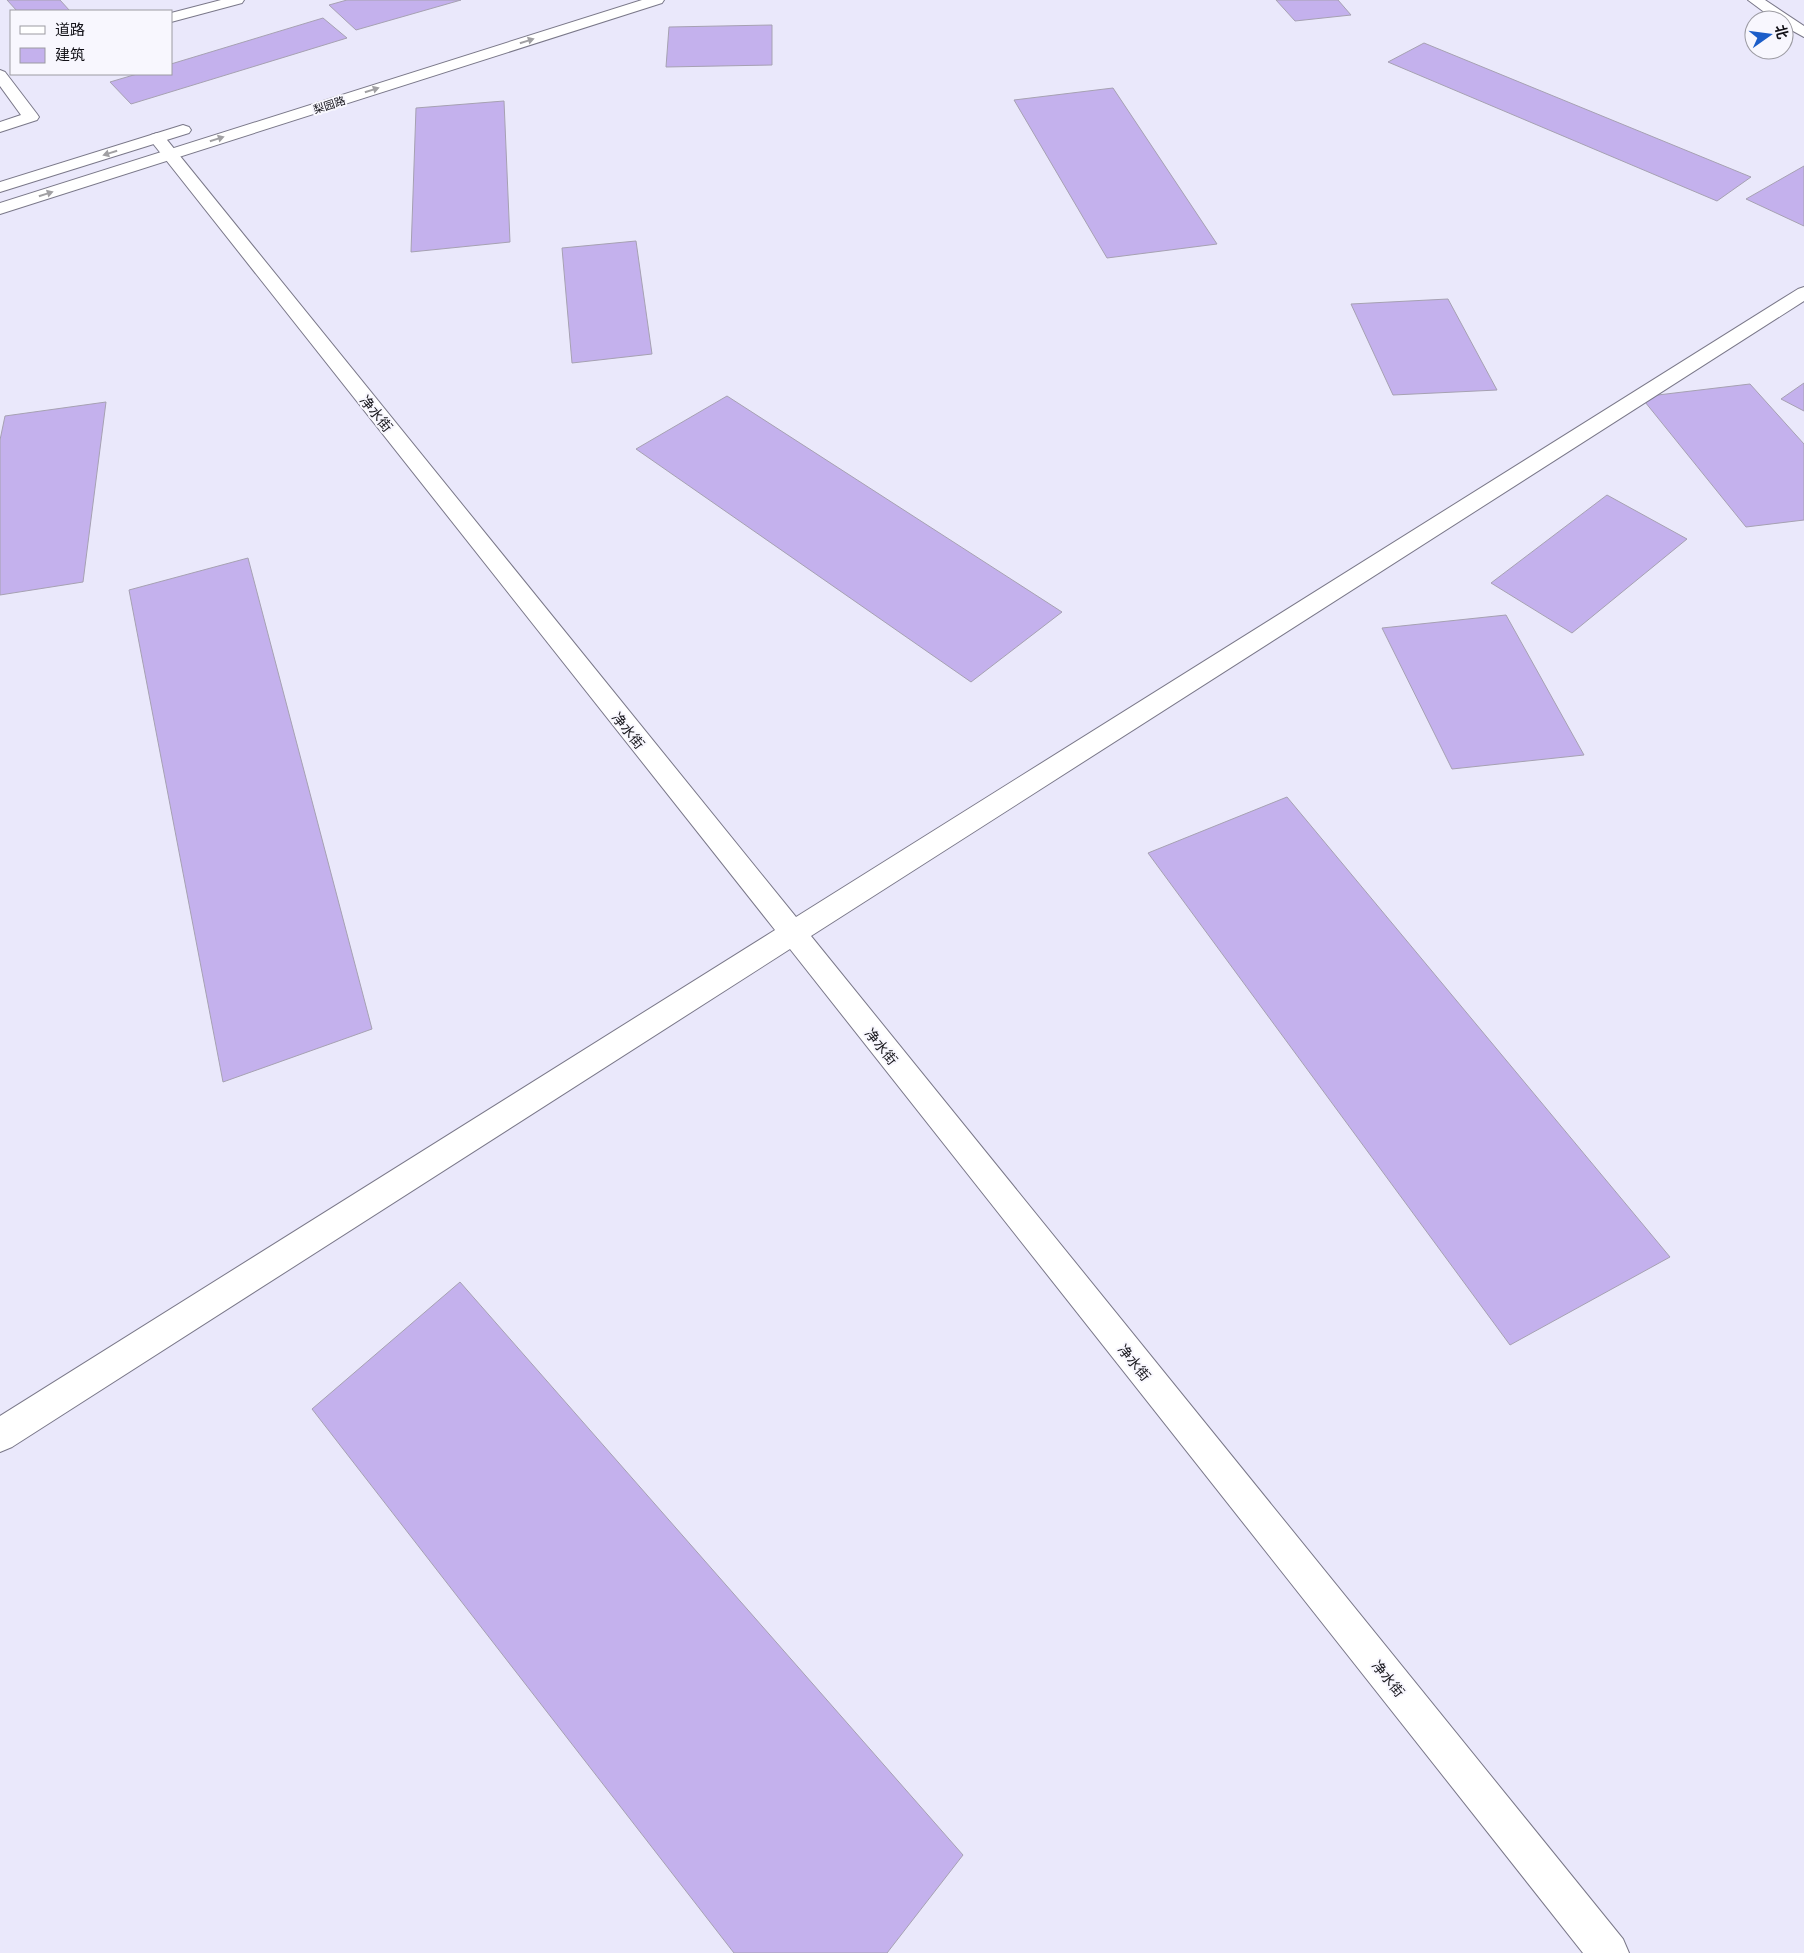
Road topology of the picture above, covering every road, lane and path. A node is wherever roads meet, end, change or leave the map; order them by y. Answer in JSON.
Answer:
{"nodes":[{"id":1,"x":237,"y":0,"type":"edge"},
{"id":2,"x":658,"y":0,"type":"edge"},
{"id":3,"x":1755,"y":0,"type":"edge"},
{"id":4,"x":172,"y":18,"type":"edge"},
{"id":5,"x":1804,"y":33,"type":"edge"},
{"id":6,"x":0,"y":75,"type":"edge"},
{"id":7,"x":0,"y":126,"type":"edge"},
{"id":8,"x":195,"y":126,"type":"dead end"},
{"id":9,"x":164,"y":146,"type":"junction"},
{"id":10,"x":0,"y":187,"type":"edge"},
{"id":11,"x":0,"y":209,"type":"edge"},
{"id":12,"x":1804,"y":293,"type":"edge"},
{"id":13,"x":793,"y":935,"type":"junction"},
{"id":14,"x":0,"y":1435,"type":"edge"},
{"id":15,"x":1609,"y":1953,"type":"edge"}],
"edges":[{"from":1,"to":4,"type":"street"},
{"from":9,"to":2,"type":"street","name":"梨园路","one_way":true},
{"from":3,"to":5,"type":"street"},
{"from":6,"to":7,"type":"street"},
{"from":8,"to":9,"type":"street","name":"梨园路"},
{"from":9,"to":10,"type":"street","name":"梨园路","one_way":true},
{"from":11,"to":9,"type":"street","name":"梨园路","one_way":true},
{"from":9,"to":13,"type":"street","name":"净水街"},
{"from":12,"to":13,"type":"street"},
{"from":13,"to":14,"type":"street"},
{"from":13,"to":15,"type":"street","name":"净水街"}]}
